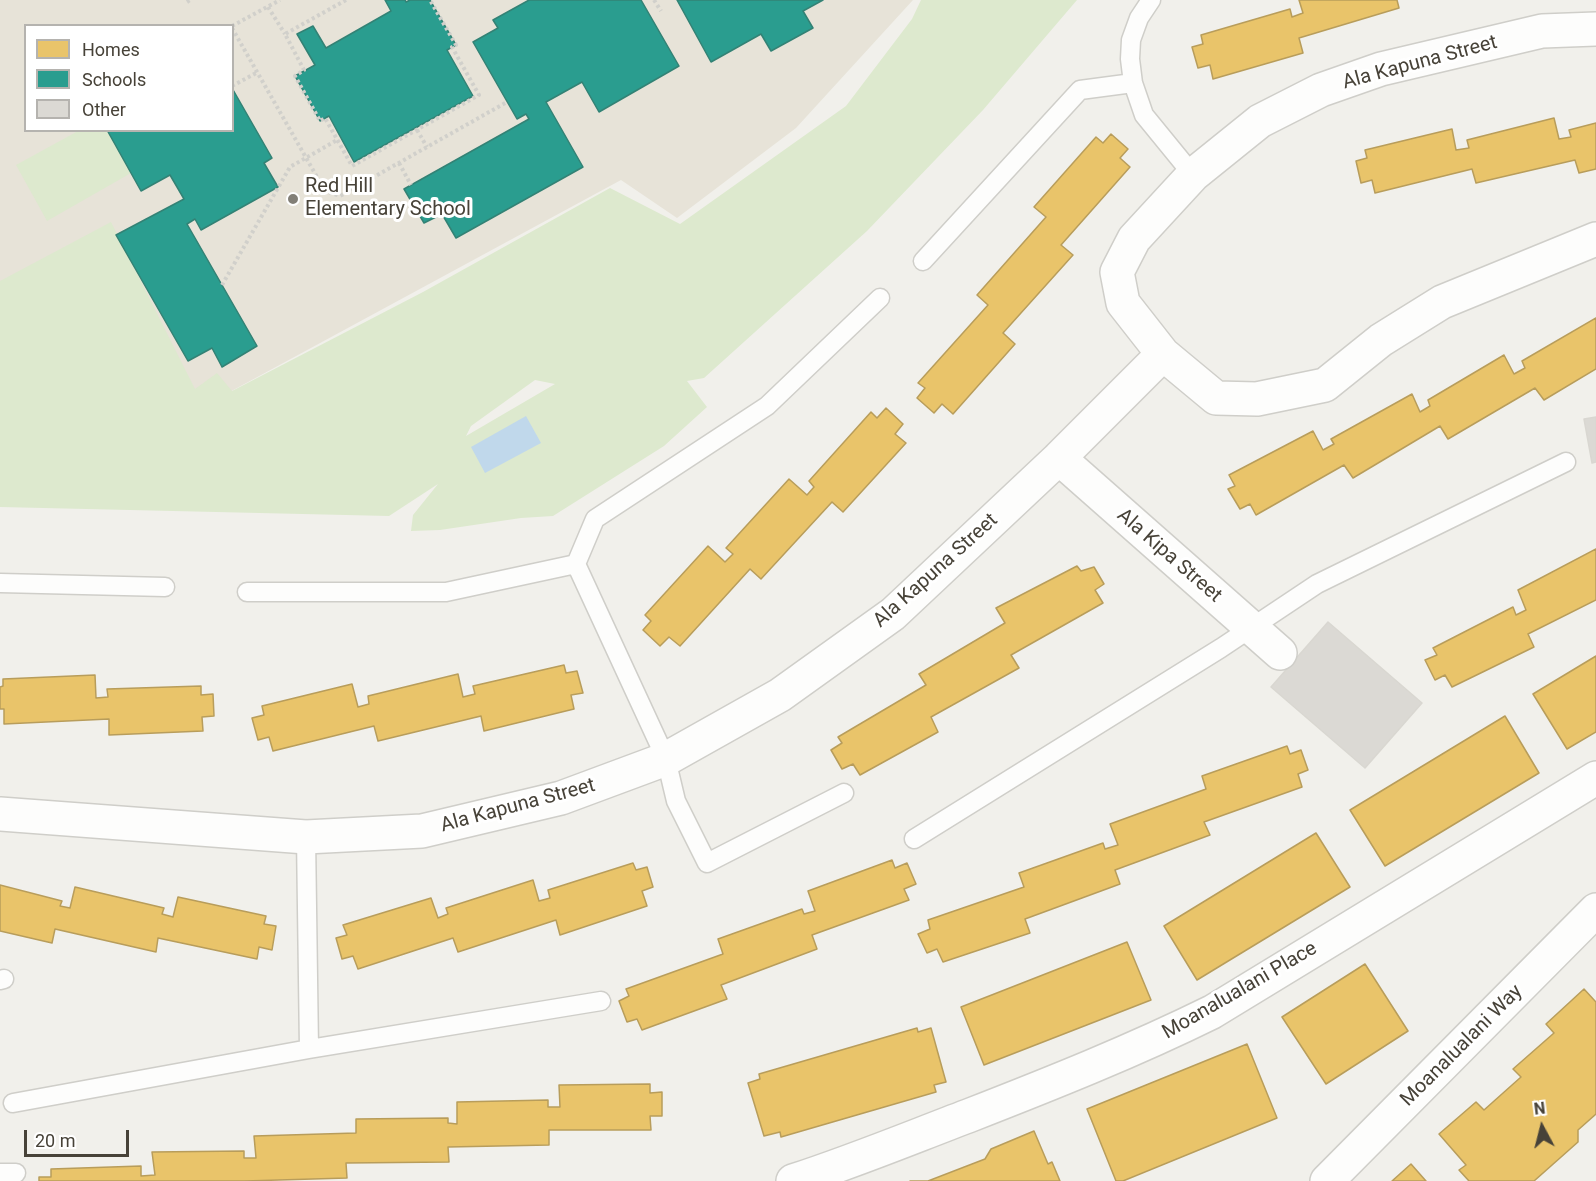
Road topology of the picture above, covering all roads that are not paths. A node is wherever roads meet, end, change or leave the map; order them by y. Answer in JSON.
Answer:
{"nodes":[{"id":1,"x":1151,"y":0,"type":"edge"},
{"id":2,"x":1596,"y":29,"type":"edge"},
{"id":3,"x":1133,"y":83,"type":"junction"},
{"id":4,"x":1193,"y":175,"type":"junction"},
{"id":5,"x":1596,"y":239,"type":"edge"},
{"id":6,"x":923,"y":261,"type":"dead end"},
{"id":7,"x":880,"y":298,"type":"dead end"},
{"id":8,"x":1163,"y":354,"type":"junction"},
{"id":9,"x":1059,"y":458,"type":"junction"},
{"id":10,"x":1566,"y":462,"type":"dead end"},
{"id":11,"x":576,"y":564,"type":"junction"},
{"id":12,"x":0,"y":583,"type":"edge"},
{"id":13,"x":165,"y":587,"type":"dead end"},
{"id":14,"x":247,"y":592,"type":"dead end"},
{"id":15,"x":1251,"y":628,"type":"junction"},
{"id":16,"x":1280,"y":653,"type":"dead end"},
{"id":17,"x":666,"y":759,"type":"junction"},
{"id":18,"x":1592,"y":788,"type":"edge"},
{"id":19,"x":844,"y":793,"type":"dead end"},
{"id":20,"x":0,"y":814,"type":"edge"},
{"id":21,"x":306,"y":837,"type":"junction"},
{"id":22,"x":914,"y":839,"type":"dead end"},
{"id":23,"x":1596,"y":910,"type":"edge"},
{"id":24,"x":601,"y":1001,"type":"dead end"},
{"id":25,"x":309,"y":1048,"type":"junction"},
{"id":26,"x":13,"y":1104,"type":"dead end"},
{"id":27,"x":793,"y":1181,"type":"edge"},
{"id":28,"x":1327,"y":1181,"type":"edge"}],
"edges":[{"from":1,"to":3,"type":"lane"},
{"from":2,"to":4,"type":"street","name":"Ala Kapuna Street"},
{"from":3,"to":4,"type":"lane"},
{"from":3,"to":6,"type":"lane"},
{"from":4,"to":8,"type":"street","name":"Ala Kapuna Street"},
{"from":5,"to":8,"type":"street"},
{"from":7,"to":11,"type":"lane"},
{"from":8,"to":9,"type":"street","name":"Ala Kapuna Street"},
{"from":9,"to":15,"type":"street","name":"Ala Kipa Street"},
{"from":9,"to":17,"type":"street","name":"Ala Kapuna Street"},
{"from":10,"to":15,"type":"lane"},
{"from":11,"to":14,"type":"lane"},
{"from":11,"to":17,"type":"lane"},
{"from":12,"to":13,"type":"lane"},
{"from":15,"to":16,"type":"street","name":"Ala Kipa Street"},
{"from":15,"to":22,"type":"lane"},
{"from":17,"to":19,"type":"lane"},
{"from":17,"to":21,"type":"street","name":"Ala Kapuna Street"},
{"from":18,"to":27,"type":"street","name":"Moanalualani Place"},
{"from":20,"to":21,"type":"street","name":"Ala Kapuna Street"},
{"from":21,"to":25,"type":"lane"},
{"from":23,"to":28,"type":"street","name":"Moanalualani Way"},
{"from":24,"to":25,"type":"lane"},
{"from":25,"to":26,"type":"lane"}]}
